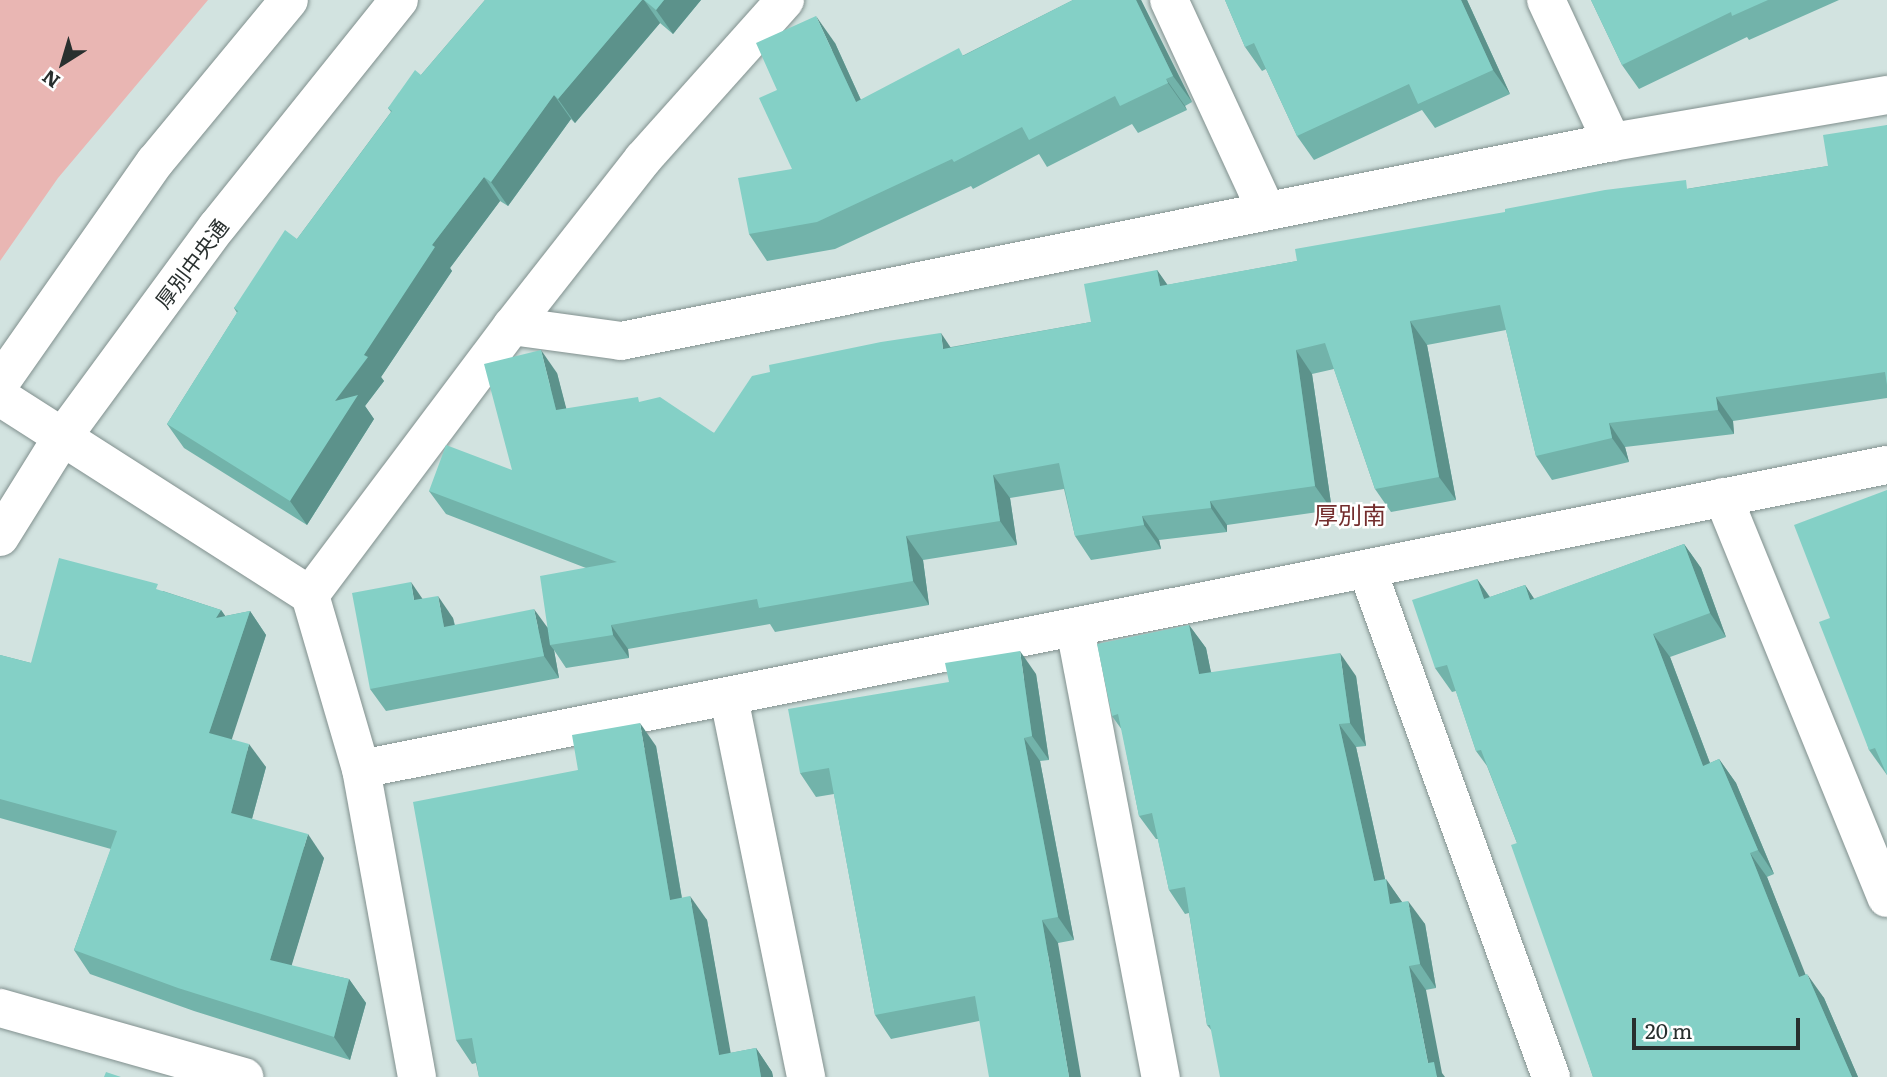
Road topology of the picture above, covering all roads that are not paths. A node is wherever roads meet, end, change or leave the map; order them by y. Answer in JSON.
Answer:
{"nodes":[{"id":1,"x":289,"y":0,"type":"edge"},
{"id":2,"x":399,"y":0,"type":"edge"},
{"id":3,"x":785,"y":0,"type":"edge"},
{"id":4,"x":1169,"y":0,"type":"edge"},
{"id":5,"x":1546,"y":0,"type":"edge"},
{"id":6,"x":1887,"y":95,"type":"edge"},
{"id":7,"x":1612,"y":142,"type":"junction"},
{"id":8,"x":1266,"y":210,"type":"junction"},
{"id":9,"x":512,"y":326,"type":"junction"},
{"id":10,"x":0,"y":383,"type":"edge"},
{"id":11,"x":0,"y":397,"type":"edge"},
{"id":12,"x":61,"y":439,"type":"junction"},
{"id":13,"x":1887,"y":465,"type":"edge"},
{"id":14,"x":1723,"y":497,"type":"junction"},
{"id":15,"x":0,"y":537,"type":"edge"},
{"id":16,"x":1367,"y":569,"type":"junction"},
{"id":17,"x":310,"y":596,"type":"junction"},
{"id":18,"x":1075,"y":628,"type":"junction"},
{"id":19,"x":729,"y":698,"type":"junction"},
{"id":20,"x":361,"y":769,"type":"junction"},
{"id":21,"x":1887,"y":898,"type":"edge"},
{"id":22,"x":0,"y":1008,"type":"edge"},
{"id":23,"x":244,"y":1077,"type":"edge"},
{"id":24,"x":416,"y":1077,"type":"edge"},
{"id":25,"x":806,"y":1077,"type":"edge"},
{"id":26,"x":1161,"y":1077,"type":"edge"},
{"id":27,"x":1551,"y":1077,"type":"edge"}],
"edges":[{"from":1,"to":10,"type":"street"},
{"from":2,"to":12,"type":"street","name":"厚別中央通"},
{"from":3,"to":9,"type":"street"},
{"from":4,"to":8,"type":"street"},
{"from":5,"to":7,"type":"street"},
{"from":6,"to":7,"type":"street"},
{"from":7,"to":8,"type":"street"},
{"from":8,"to":9,"type":"street"},
{"from":9,"to":17,"type":"street"},
{"from":11,"to":12,"type":"street"},
{"from":12,"to":15,"type":"street","name":"厚別中央通"},
{"from":12,"to":17,"type":"street"},
{"from":13,"to":14,"type":"street"},
{"from":14,"to":16,"type":"street"},
{"from":14,"to":21,"type":"street"},
{"from":16,"to":18,"type":"street"},
{"from":16,"to":27,"type":"street"},
{"from":17,"to":20,"type":"street"},
{"from":18,"to":19,"type":"street"},
{"from":18,"to":26,"type":"street"},
{"from":19,"to":20,"type":"street"},
{"from":19,"to":25,"type":"street"},
{"from":20,"to":24,"type":"street"},
{"from":22,"to":23,"type":"street"}]}
